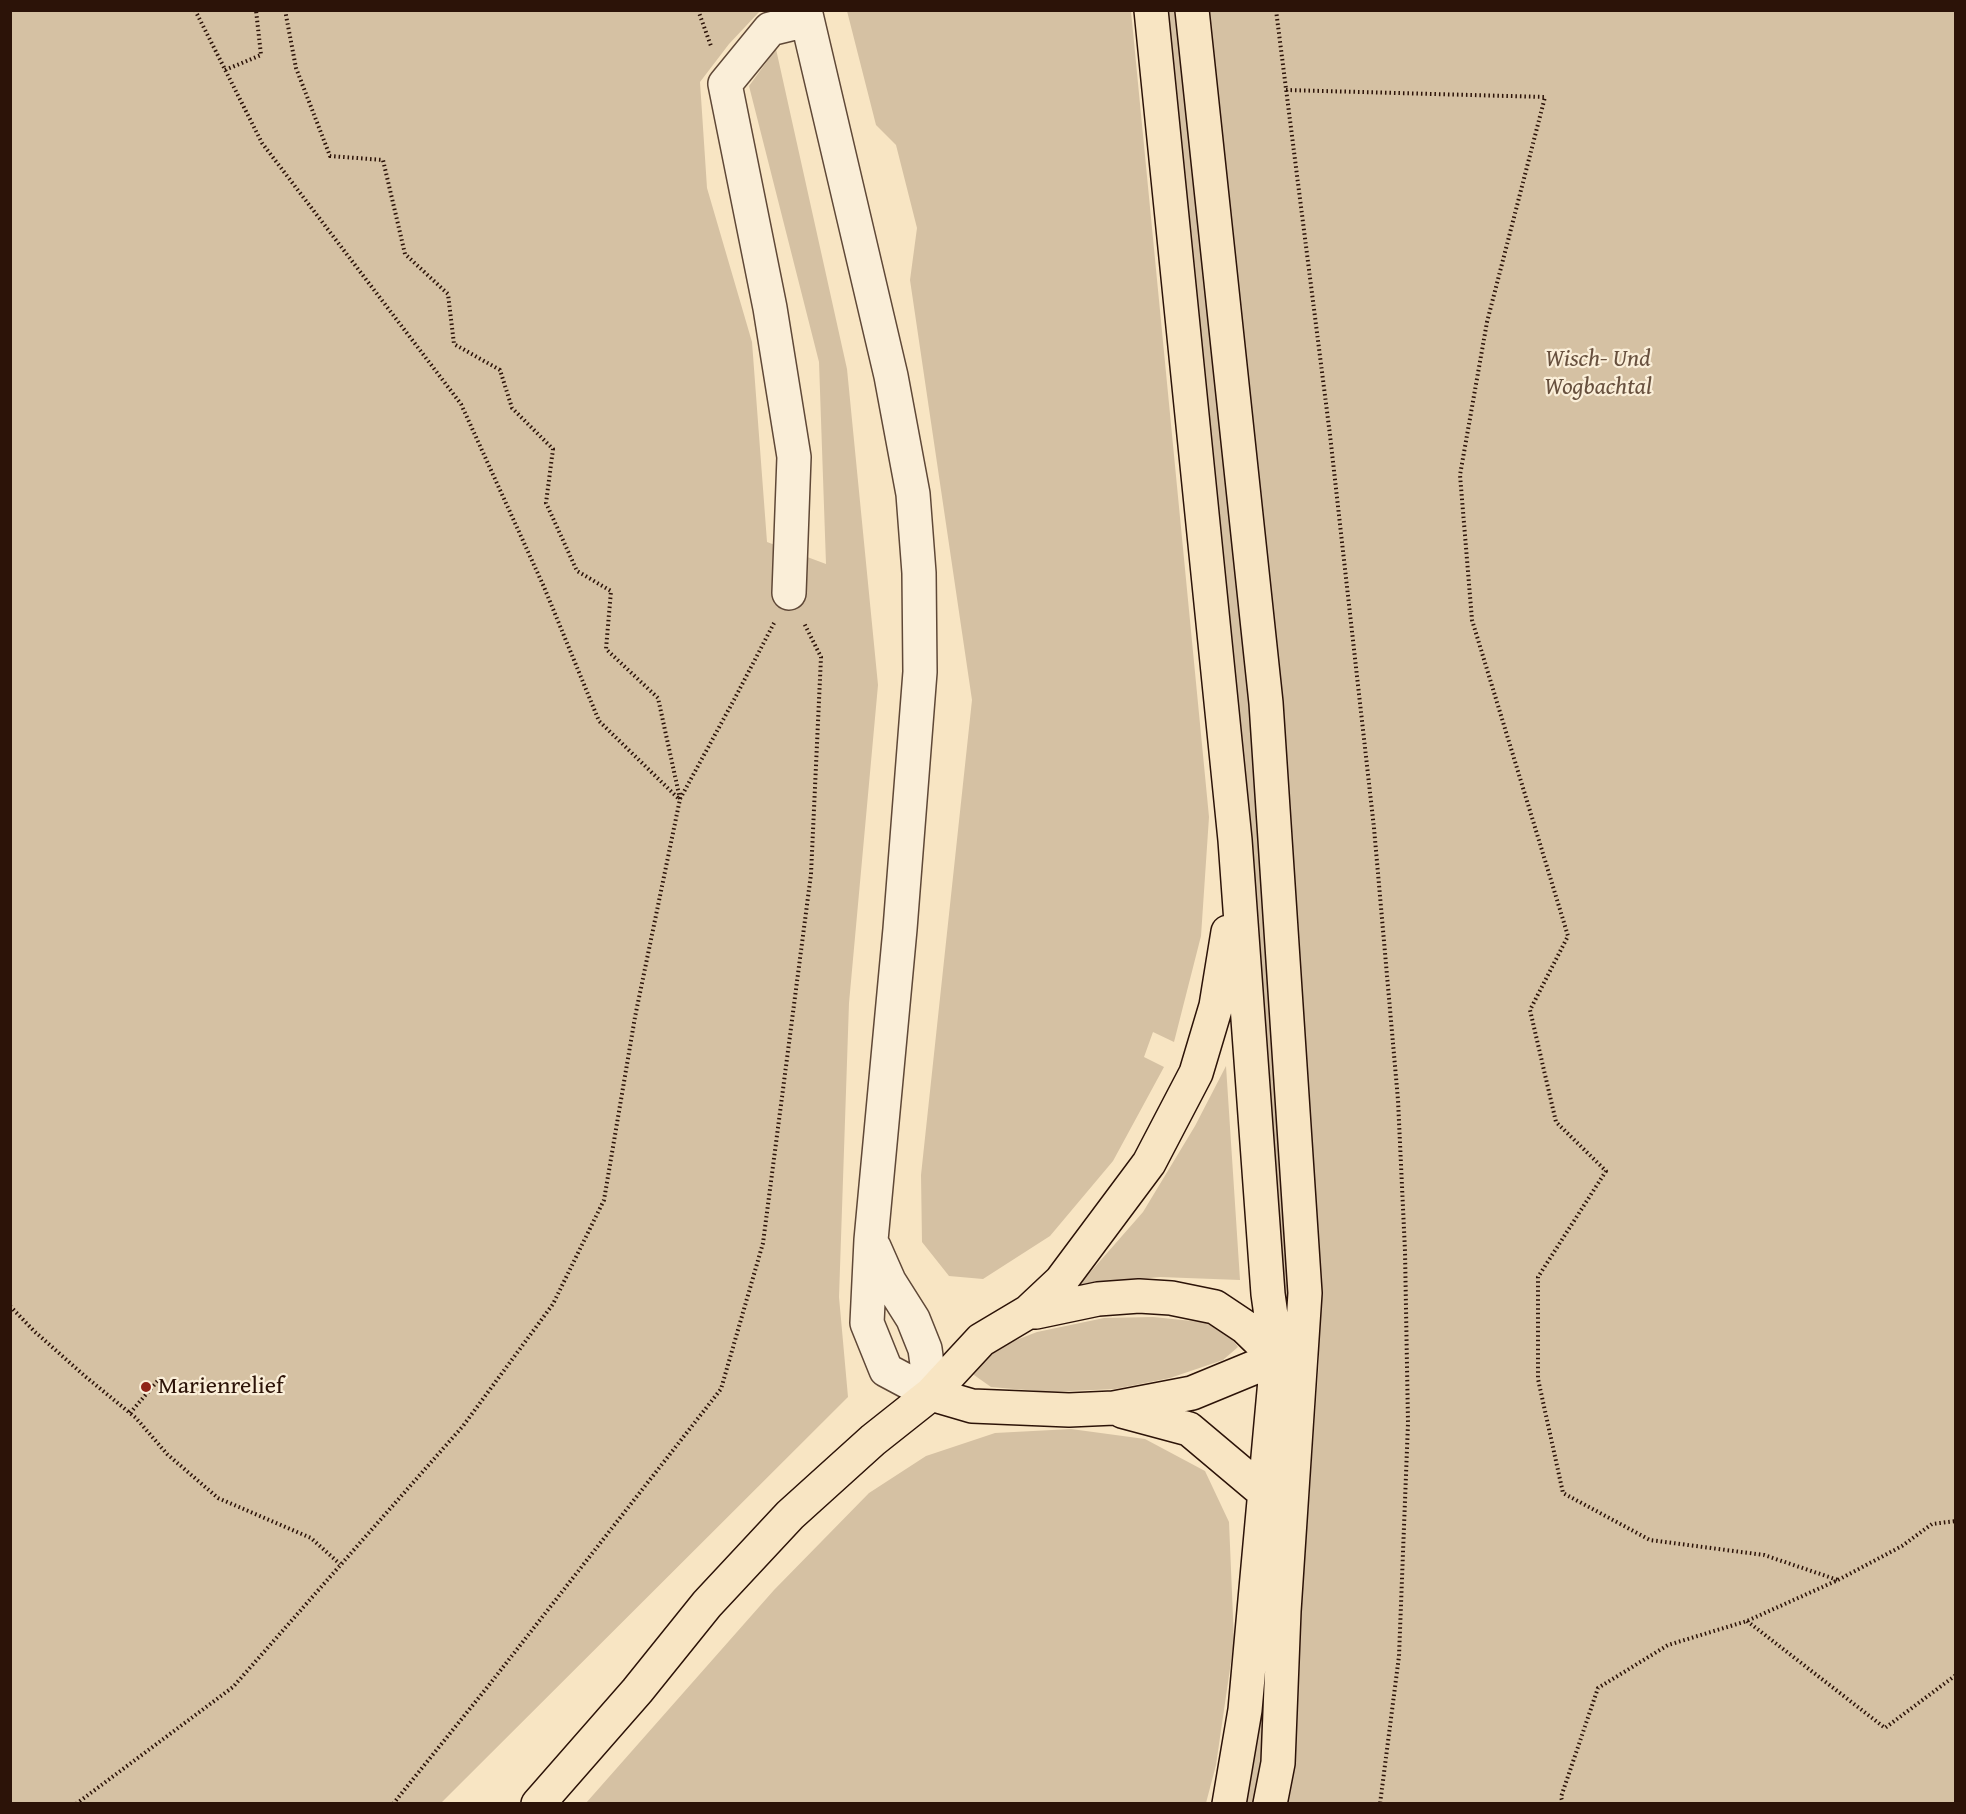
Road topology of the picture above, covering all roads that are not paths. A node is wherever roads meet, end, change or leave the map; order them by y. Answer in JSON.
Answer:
{"nodes":[{"id":1,"x":1151,"y":10,"type":"edge"},
{"id":2,"x":1192,"y":10,"type":"edge"},
{"id":3,"x":806,"y":15,"type":"edge"},
{"id":4,"x":789,"y":593,"type":"road end"},
{"id":5,"x":1234,"y":840,"type":"junction"},
{"id":6,"x":871,"y":1240,"type":"junction"},
{"id":7,"x":1305,"y":1293,"type":"junction"},
{"id":8,"x":1028,"y":1312,"type":"junction"},
{"id":9,"x":1276,"y":1358,"type":"junction"},
{"id":10,"x":931,"y":1394,"type":"junction"},
{"id":11,"x":1299,"y":1400,"type":"junction"},
{"id":12,"x":1114,"y":1408,"type":"junction"},
{"id":13,"x":1266,"y":1493,"type":"junction"},
{"id":14,"x":538,"y":1803,"type":"edge"},
{"id":15,"x":1229,"y":1803,"type":"edge"},
{"id":16,"x":1270,"y":1803,"type":"edge"}],
"edges":[{"from":1,"to":5,"type":"main road"},
{"from":2,"to":7,"type":"main road"},
{"from":3,"to":4,"type":"street"},
{"from":3,"to":6,"type":"street"},
{"from":5,"to":8,"type":"main road"},
{"from":5,"to":9,"type":"main road"},
{"from":6,"to":10,"type":"street"},
{"from":6,"to":10,"type":"street"},
{"from":7,"to":9,"type":"main road"},
{"from":7,"to":11,"type":"main road"},
{"from":8,"to":9,"type":"main road"},
{"from":8,"to":10,"type":"main road"},
{"from":9,"to":11,"type":"main road"},
{"from":9,"to":12,"type":"main road"},
{"from":9,"to":13,"type":"main road"},
{"from":10,"to":12,"type":"main road"},
{"from":10,"to":14,"type":"main road"},
{"from":11,"to":16,"type":"main road"},
{"from":12,"to":13,"type":"main road"},
{"from":13,"to":15,"type":"main road"}]}
